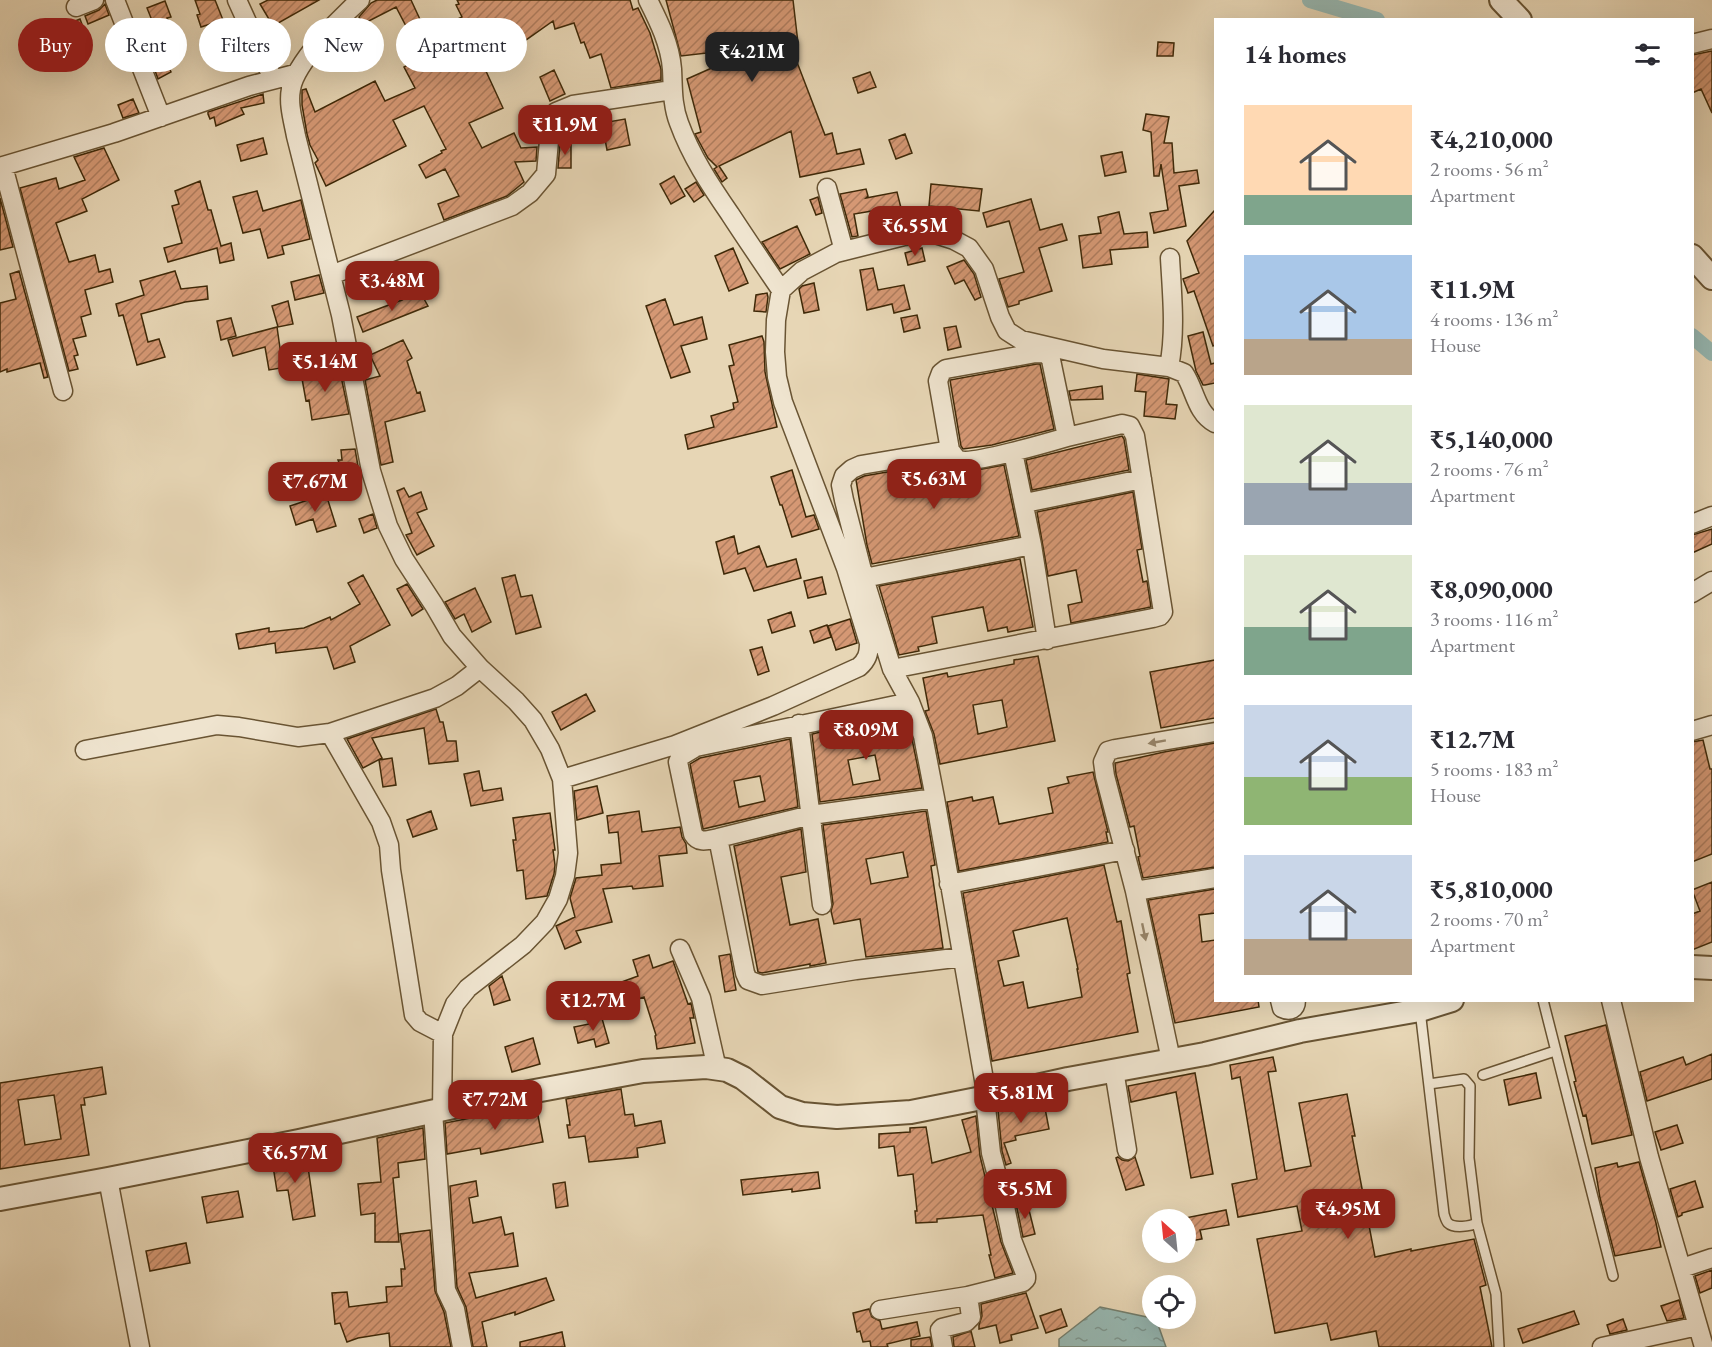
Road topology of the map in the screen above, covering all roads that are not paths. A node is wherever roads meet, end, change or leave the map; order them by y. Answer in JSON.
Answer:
{"nodes":[{"id":1,"x":94,"y":0,"type":"edge"},
{"id":2,"x":115,"y":0,"type":"edge"},
{"id":3,"x":237,"y":0,"type":"edge"},
{"id":4,"x":360,"y":0,"type":"edge"},
{"id":5,"x":648,"y":0,"type":"edge"},
{"id":6,"x":1502,"y":0,"type":"edge"},
{"id":7,"x":75,"y":7,"type":"dead end"},
{"id":8,"x":1518,"y":18,"type":"edge"},
{"id":9,"x":1712,"y":39,"type":"edge"},
{"id":10,"x":1694,"y":44,"type":"edge"},
{"id":11,"x":295,"y":74,"type":"junction"},
{"id":12,"x":273,"y":79,"type":"junction"},
{"id":13,"x":672,"y":90,"type":"junction"},
{"id":14,"x":161,"y":117,"type":"junction"},
{"id":15,"x":1,"y":166,"type":"edge"},
{"id":16,"x":827,"y":188,"type":"dead end"},
{"id":17,"x":844,"y":251,"type":"junction"},
{"id":18,"x":1170,"y":258,"type":"dead end"},
{"id":19,"x":331,"y":274,"type":"junction"},
{"id":20,"x":781,"y":290,"type":"junction"},
{"id":21,"x":1169,"y":367,"type":"junction"},
{"id":22,"x":63,"y":391,"type":"dead end"},
{"id":23,"x":1214,"y":422,"type":"edge"},
{"id":24,"x":1067,"y":437,"type":"junction"},
{"id":25,"x":950,"y":450,"type":"junction"},
{"id":26,"x":1013,"y":452,"type":"junction"},
{"id":27,"x":1143,"y":479,"type":"junction"},
{"id":28,"x":1025,"y":503,"type":"junction"},
{"id":29,"x":1712,"y":516,"type":"edge"},
{"id":30,"x":1694,"y":523,"type":"edge"},
{"id":31,"x":1032,"y":545,"type":"junction"},
{"id":32,"x":864,"y":578,"type":"junction"},
{"id":33,"x":1712,"y":581,"type":"edge"},
{"id":34,"x":1694,"y":592,"type":"edge"},
{"id":35,"x":1047,"y":640,"type":"junction"},
{"id":36,"x":480,"y":668,"type":"junction"},
{"id":37,"x":892,"y":669,"type":"junction"},
{"id":38,"x":910,"y":702,"type":"junction"},
{"id":39,"x":799,"y":724,"type":"junction"},
{"id":40,"x":1712,"y":725,"type":"edge"},
{"id":41,"x":1694,"y":730,"type":"edge"},
{"id":42,"x":1214,"y":732,"type":"edge"},
{"id":43,"x":330,"y":733,"type":"junction"},
{"id":44,"x":85,"y":750,"type":"dead end"},
{"id":45,"x":562,"y":779,"type":"junction"},
{"id":46,"x":935,"y":798,"type":"junction"},
{"id":47,"x":811,"y":815,"type":"junction"},
{"id":48,"x":718,"y":838,"type":"junction"},
{"id":49,"x":1125,"y":850,"type":"junction"},
{"id":50,"x":1214,"y":879,"type":"edge"},
{"id":51,"x":950,"y":884,"type":"junction"},
{"id":52,"x":1135,"y":891,"type":"junction"},
{"id":53,"x":822,"y":905,"type":"dead end"},
{"id":54,"x":680,"y":950,"type":"dead end"},
{"id":55,"x":963,"y":957,"type":"junction"},
{"id":56,"x":1694,"y":968,"type":"edge"},
{"id":57,"x":1712,"y":968,"type":"edge"},
{"id":58,"x":1446,"y":1002,"type":"edge"},
{"id":59,"x":1543,"y":1002,"type":"edge"},
{"id":60,"x":1611,"y":1002,"type":"edge"},
{"id":61,"x":1289,"y":1004,"type":"edge"},
{"id":62,"x":1420,"y":1010,"type":"junction"},
{"id":63,"x":1294,"y":1033,"type":"junction"},
{"id":64,"x":443,"y":1034,"type":"junction"},
{"id":65,"x":1555,"y":1051,"type":"junction"},
{"id":66,"x":1171,"y":1060,"type":"junction"},
{"id":67,"x":717,"y":1069,"type":"junction"},
{"id":68,"x":1114,"y":1071,"type":"junction"},
{"id":69,"x":1483,"y":1075,"type":"dead end"},
{"id":70,"x":1430,"y":1084,"type":"junction"},
{"id":71,"x":986,"y":1098,"type":"junction"},
{"id":72,"x":437,"y":1111,"type":"junction"},
{"id":73,"x":1127,"y":1150,"type":"dead end"},
{"id":74,"x":108,"y":1179,"type":"junction"},
{"id":75,"x":0,"y":1199,"type":"edge"},
{"id":76,"x":1477,"y":1222,"type":"junction"},
{"id":77,"x":1712,"y":1258,"type":"edge"},
{"id":78,"x":1682,"y":1268,"type":"junction"},
{"id":79,"x":1613,"y":1276,"type":"dead end"},
{"id":80,"x":968,"y":1296,"type":"junction"},
{"id":81,"x":880,"y":1310,"type":"dead end"},
{"id":82,"x":1698,"y":1326,"type":"junction"},
{"id":83,"x":140,"y":1347,"type":"edge"},
{"id":84,"x":462,"y":1347,"type":"edge"},
{"id":85,"x":943,"y":1347,"type":"edge"},
{"id":86,"x":1499,"y":1347,"type":"edge"},
{"id":87,"x":1602,"y":1347,"type":"edge"},
{"id":88,"x":1704,"y":1347,"type":"edge"}],
"edges":[{"from":1,"to":7,"type":"street"},
{"from":2,"to":14,"type":"street"},
{"from":3,"to":12,"type":"street"},
{"from":4,"to":11,"type":"street"},
{"from":5,"to":13,"type":"street"},
{"from":6,"to":8,"type":"street"},
{"from":9,"to":10,"type":"street"},
{"from":11,"to":12,"type":"street"},
{"from":11,"to":19,"type":"street"},
{"from":12,"to":14,"type":"street"},
{"from":13,"to":19,"type":"street"},
{"from":13,"to":20,"type":"street"},
{"from":14,"to":15,"type":"street"},
{"from":15,"to":22,"type":"street"},
{"from":16,"to":17,"type":"street"},
{"from":17,"to":20,"type":"street"},
{"from":17,"to":21,"type":"street"},
{"from":18,"to":21,"type":"street"},
{"from":19,"to":36,"type":"street"},
{"from":20,"to":45,"type":"street"},
{"from":21,"to":23,"type":"street"},
{"from":24,"to":25,"type":"street"},
{"from":24,"to":26,"type":"street"},
{"from":24,"to":27,"type":"street"},
{"from":25,"to":26,"type":"street"},
{"from":25,"to":32,"type":"street"},
{"from":26,"to":28,"type":"street"},
{"from":27,"to":28,"type":"street"},
{"from":27,"to":35,"type":"street"},
{"from":28,"to":31,"type":"street"},
{"from":29,"to":30,"type":"street"},
{"from":31,"to":32,"type":"street"},
{"from":31,"to":35,"type":"street"},
{"from":32,"to":37,"type":"street"},
{"from":33,"to":34,"type":"street"},
{"from":35,"to":37,"type":"street"},
{"from":36,"to":43,"type":"street"},
{"from":36,"to":45,"type":"street"},
{"from":37,"to":38,"type":"street"},
{"from":38,"to":39,"type":"street"},
{"from":38,"to":46,"type":"street"},
{"from":39,"to":47,"type":"street"},
{"from":39,"to":48,"type":"street"},
{"from":40,"to":41,"type":"street"},
{"from":42,"to":49,"type":"street","one_way":true},
{"from":43,"to":44,"type":"street"},
{"from":43,"to":64,"type":"street"},
{"from":45,"to":64,"type":"street"},
{"from":46,"to":47,"type":"street"},
{"from":46,"to":51,"type":"street"},
{"from":47,"to":48,"type":"street"},
{"from":47,"to":53,"type":"street"},
{"from":48,"to":55,"type":"street"},
{"from":49,"to":51,"type":"street"},
{"from":49,"to":52,"type":"street"},
{"from":50,"to":52,"type":"street"},
{"from":51,"to":55,"type":"street"},
{"from":52,"to":66,"type":"street","one_way":true},
{"from":54,"to":67,"type":"street"},
{"from":55,"to":71,"type":"street"},
{"from":56,"to":57,"type":"street"},
{"from":58,"to":62,"type":"street"},
{"from":59,"to":65,"type":"lane"},
{"from":60,"to":78,"type":"street"},
{"from":61,"to":63,"type":"street"},
{"from":62,"to":63,"type":"street"},
{"from":62,"to":70,"type":"lane"},
{"from":63,"to":66,"type":"street"},
{"from":64,"to":72,"type":"street"},
{"from":65,"to":69,"type":"lane"},
{"from":65,"to":79,"type":"lane"},
{"from":66,"to":68,"type":"street"},
{"from":67,"to":71,"type":"street"},
{"from":67,"to":72,"type":"street"},
{"from":68,"to":71,"type":"street"},
{"from":68,"to":73,"type":"street"},
{"from":70,"to":76,"type":"lane"},
{"from":70,"to":76,"type":"lane"},
{"from":71,"to":80,"type":"street"},
{"from":72,"to":74,"type":"street"},
{"from":72,"to":84,"type":"street"},
{"from":74,"to":75,"type":"street"},
{"from":74,"to":83,"type":"street"},
{"from":76,"to":86,"type":"lane"},
{"from":77,"to":78,"type":"street"},
{"from":78,"to":82,"type":"street"},
{"from":80,"to":81,"type":"street"},
{"from":80,"to":85,"type":"street"},
{"from":82,"to":87,"type":"street"},
{"from":82,"to":88,"type":"street"}]}
